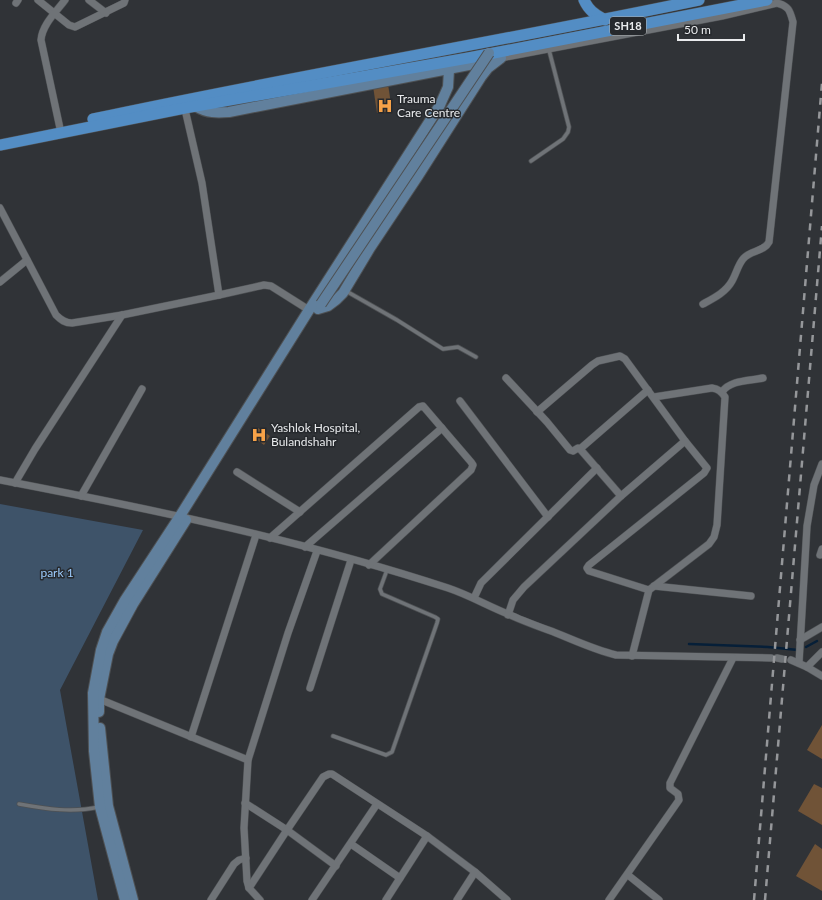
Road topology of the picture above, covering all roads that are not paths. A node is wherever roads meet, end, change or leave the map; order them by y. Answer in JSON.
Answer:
{"nodes":[{"id":1,"x":38,"y":0,"type":"edge"},
{"id":2,"x":65,"y":0,"type":"edge"},
{"id":3,"x":90,"y":0,"type":"edge"},
{"id":4,"x":125,"y":0,"type":"edge"},
{"id":5,"x":584,"y":0,"type":"edge"},
{"id":6,"x":699,"y":0,"type":"edge"},
{"id":7,"x":767,"y":0,"type":"edge"},
{"id":8,"x":55,"y":13,"type":"junction"},
{"id":9,"x":106,"y":13,"type":"junction"},
{"id":10,"x":605,"y":20,"type":"junction"},
{"id":11,"x":549,"y":50,"type":"junction"},
{"id":12,"x":490,"y":53,"type":"junction"},
{"id":13,"x":501,"y":58,"type":"junction"},
{"id":14,"x":449,"y":70,"type":"junction"},
{"id":15,"x":184,"y":104,"type":"junction"},
{"id":16,"x":197,"y":107,"type":"junction"},
{"id":17,"x":60,"y":130,"type":"junction"},
{"id":18,"x":0,"y":138,"type":"edge"},
{"id":19,"x":0,"y":145,"type":"edge"},
{"id":20,"x":531,"y":161,"type":"dead end"},
{"id":21,"x":0,"y":208,"type":"edge"},
{"id":22,"x":27,"y":260,"type":"junction"},
{"id":23,"x":0,"y":282,"type":"edge"},
{"id":24,"x":345,"y":290,"type":"junction"},
{"id":25,"x":219,"y":295,"type":"junction"},
{"id":26,"x":703,"y":304,"type":"dead end"},
{"id":27,"x":316,"y":308,"type":"junction"},
{"id":28,"x":122,"y":315,"type":"junction"},
{"id":29,"x":476,"y":357,"type":"dead end"},
{"id":30,"x":506,"y":378,"type":"dead end"},
{"id":31,"x":763,"y":378,"type":"dead end"},
{"id":32,"x":142,"y":389,"type":"dead end"},
{"id":33,"x":648,"y":390,"type":"junction"},
{"id":34,"x":722,"y":392,"type":"junction"},
{"id":35,"x":654,"y":397,"type":"junction"},
{"id":36,"x":460,"y":401,"type":"dead end"},
{"id":37,"x":537,"y":412,"type":"junction"},
{"id":38,"x":442,"y":428,"type":"junction"},
{"id":39,"x":685,"y":440,"type":"junction"},
{"id":40,"x":580,"y":449,"type":"junction"},
{"id":41,"x":822,"y":464,"type":"edge"},
{"id":42,"x":597,"y":468,"type":"junction"},
{"id":43,"x":237,"y":472,"type":"dead end"},
{"id":44,"x":0,"y":480,"type":"edge"},
{"id":45,"x":15,"y":483,"type":"junction"},
{"id":46,"x":81,"y":496,"type":"junction"},
{"id":47,"x":621,"y":496,"type":"junction"},
{"id":48,"x":300,"y":512,"type":"junction"},
{"id":49,"x":183,"y":517,"type":"junction"},
{"id":50,"x":548,"y":517,"type":"junction"},
{"id":51,"x":256,"y":535,"type":"junction"},
{"id":52,"x":270,"y":538,"type":"junction"},
{"id":53,"x":305,"y":547,"type":"junction"},
{"id":54,"x":317,"y":551,"type":"junction"},
{"id":55,"x":351,"y":560,"type":"junction"},
{"id":56,"x":369,"y":565,"type":"junction"},
{"id":57,"x":387,"y":570,"type":"junction"},
{"id":58,"x":652,"y":588,"type":"junction"},
{"id":59,"x":751,"y":596,"type":"dead end"},
{"id":60,"x":474,"y":598,"type":"junction"},
{"id":61,"x":508,"y":615,"type":"junction"},
{"id":62,"x":822,"y":628,"type":"edge"},
{"id":63,"x":800,"y":640,"type":"junction"},
{"id":64,"x":822,"y":652,"type":"edge"},
{"id":65,"x":632,"y":656,"type":"junction"},
{"id":66,"x":733,"y":658,"type":"junction"},
{"id":67,"x":777,"y":658,"type":"dead end"},
{"id":68,"x":792,"y":660,"type":"dead end"},
{"id":69,"x":799,"y":663,"type":"junction"},
{"id":70,"x":807,"y":667,"type":"junction"},
{"id":71,"x":822,"y":676,"type":"edge"},
{"id":72,"x":310,"y":688,"type":"dead end"},
{"id":73,"x":100,"y":699,"type":"junction"},
{"id":74,"x":333,"y":736,"type":"dead end"},
{"id":75,"x":191,"y":737,"type":"junction"},
{"id":76,"x":248,"y":760,"type":"junction"},
{"id":77,"x":19,"y":804,"type":"dead end"},
{"id":78,"x":245,"y":804,"type":"junction"},
{"id":79,"x":377,"y":804,"type":"junction"},
{"id":80,"x":100,"y":807,"type":"junction"},
{"id":81,"x":287,"y":830,"type":"junction"},
{"id":82,"x":427,"y":836,"type":"junction"},
{"id":83,"x":351,"y":844,"type":"junction"},
{"id":84,"x":246,"y":858,"type":"junction"},
{"id":85,"x":336,"y":866,"type":"junction"},
{"id":86,"x":475,"y":872,"type":"junction"},
{"id":87,"x":628,"y":875,"type":"junction"},
{"id":88,"x":400,"y":878,"type":"junction"},
{"id":89,"x":249,"y":888,"type":"junction"},
{"id":90,"x":125,"y":900,"type":"edge"},
{"id":91,"x":133,"y":900,"type":"edge"},
{"id":92,"x":211,"y":900,"type":"edge"},
{"id":93,"x":260,"y":900,"type":"edge"},
{"id":94,"x":312,"y":900,"type":"edge"},
{"id":95,"x":386,"y":900,"type":"edge"},
{"id":96,"x":456,"y":900,"type":"edge"},
{"id":97,"x":507,"y":900,"type":"edge"},
{"id":98,"x":609,"y":900,"type":"edge"},
{"id":99,"x":659,"y":900,"type":"edge"}],
"edges":[{"from":1,"to":8,"type":"street"},
{"from":2,"to":8,"type":"street"},
{"from":3,"to":9,"type":"street"},
{"from":4,"to":9,"type":"street"},
{"from":5,"to":10,"type":"main road","number":"SH18"},
{"from":6,"to":10,"type":"main road","number":"SH18"},
{"from":7,"to":12,"type":"main road","number":"SH18"},
{"from":8,"to":9,"type":"street"},
{"from":8,"to":17,"type":"street"},
{"from":10,"to":15,"type":"main road"},
{"from":11,"to":13,"type":"street"},
{"from":11,"to":20,"type":"lane"},
{"from":11,"to":26,"type":"street"},
{"from":12,"to":16,"type":"main road"},
{"from":12,"to":27,"type":"street","bridge":true},
{"from":13,"to":14,"type":"street"},
{"from":13,"to":24,"type":"street"},
{"from":14,"to":16,"type":"street"},
{"from":14,"to":27,"type":"street"},
{"from":15,"to":16,"type":"main road"},
{"from":15,"to":17,"type":"main road"},
{"from":15,"to":25,"type":"street"},
{"from":17,"to":18,"type":"main road"},
{"from":17,"to":19,"type":"main road"},
{"from":21,"to":22,"type":"street"},
{"from":22,"to":23,"type":"street"},
{"from":22,"to":28,"type":"street"},
{"from":24,"to":27,"type":"street"},
{"from":24,"to":29,"type":"lane"},
{"from":25,"to":27,"type":"street"},
{"from":25,"to":28,"type":"street"},
{"from":27,"to":49,"type":"street"},
{"from":28,"to":45,"type":"street"},
{"from":30,"to":37,"type":"street"},
{"from":31,"to":34,"type":"street"},
{"from":32,"to":46,"type":"street"},
{"from":33,"to":35,"type":"street"},
{"from":33,"to":37,"type":"street"},
{"from":33,"to":40,"type":"street"},
{"from":34,"to":35,"type":"street"},
{"from":34,"to":58,"type":"street"},
{"from":35,"to":39,"type":"street"},
{"from":36,"to":50,"type":"street"},
{"from":37,"to":40,"type":"street"},
{"from":38,"to":48,"type":"street"},
{"from":38,"to":53,"type":"street"},
{"from":38,"to":56,"type":"street"},
{"from":39,"to":47,"type":"street"},
{"from":39,"to":58,"type":"street"},
{"from":40,"to":42,"type":"street"},
{"from":41,"to":63,"type":"street"},
{"from":42,"to":47,"type":"street"},
{"from":42,"to":50,"type":"street"},
{"from":43,"to":48,"type":"street"},
{"from":44,"to":45,"type":"street"},
{"from":45,"to":46,"type":"street"},
{"from":46,"to":49,"type":"street"},
{"from":47,"to":61,"type":"street"},
{"from":48,"to":52,"type":"street"},
{"from":49,"to":51,"type":"street"},
{"from":49,"to":73,"type":"street"},
{"from":49,"to":80,"type":"street"},
{"from":50,"to":60,"type":"street"},
{"from":51,"to":52,"type":"street"},
{"from":51,"to":75,"type":"street"},
{"from":52,"to":53,"type":"street"},
{"from":53,"to":54,"type":"street"},
{"from":54,"to":55,"type":"street"},
{"from":54,"to":76,"type":"street"},
{"from":55,"to":56,"type":"street"},
{"from":55,"to":72,"type":"street"},
{"from":56,"to":57,"type":"street"},
{"from":57,"to":60,"type":"street"},
{"from":57,"to":74,"type":"lane"},
{"from":58,"to":59,"type":"street"},
{"from":58,"to":65,"type":"street"},
{"from":60,"to":61,"type":"street"},
{"from":61,"to":65,"type":"street"},
{"from":62,"to":63,"type":"street"},
{"from":63,"to":69,"type":"street"},
{"from":64,"to":70,"type":"street"},
{"from":65,"to":66,"type":"street"},
{"from":66,"to":67,"type":"street"},
{"from":66,"to":87,"type":"street"},
{"from":68,"to":69,"type":"street"},
{"from":69,"to":70,"type":"street"},
{"from":70,"to":71,"type":"street"},
{"from":73,"to":75,"type":"street"},
{"from":73,"to":91,"type":"street"},
{"from":75,"to":76,"type":"street"},
{"from":76,"to":78,"type":"street"},
{"from":77,"to":80,"type":"lane"},
{"from":78,"to":81,"type":"street"},
{"from":78,"to":84,"type":"street"},
{"from":79,"to":81,"type":"street"},
{"from":79,"to":82,"type":"street"},
{"from":79,"to":83,"type":"street"},
{"from":80,"to":90,"type":"street"},
{"from":81,"to":85,"type":"street"},
{"from":81,"to":89,"type":"street"},
{"from":82,"to":86,"type":"street"},
{"from":82,"to":88,"type":"street"},
{"from":83,"to":85,"type":"street"},
{"from":83,"to":88,"type":"street"},
{"from":84,"to":89,"type":"street"},
{"from":84,"to":92,"type":"street"},
{"from":85,"to":94,"type":"street"},
{"from":86,"to":96,"type":"street"},
{"from":86,"to":97,"type":"street"},
{"from":87,"to":98,"type":"street"},
{"from":87,"to":99,"type":"street"},
{"from":88,"to":95,"type":"street"},
{"from":89,"to":93,"type":"street"}]}
